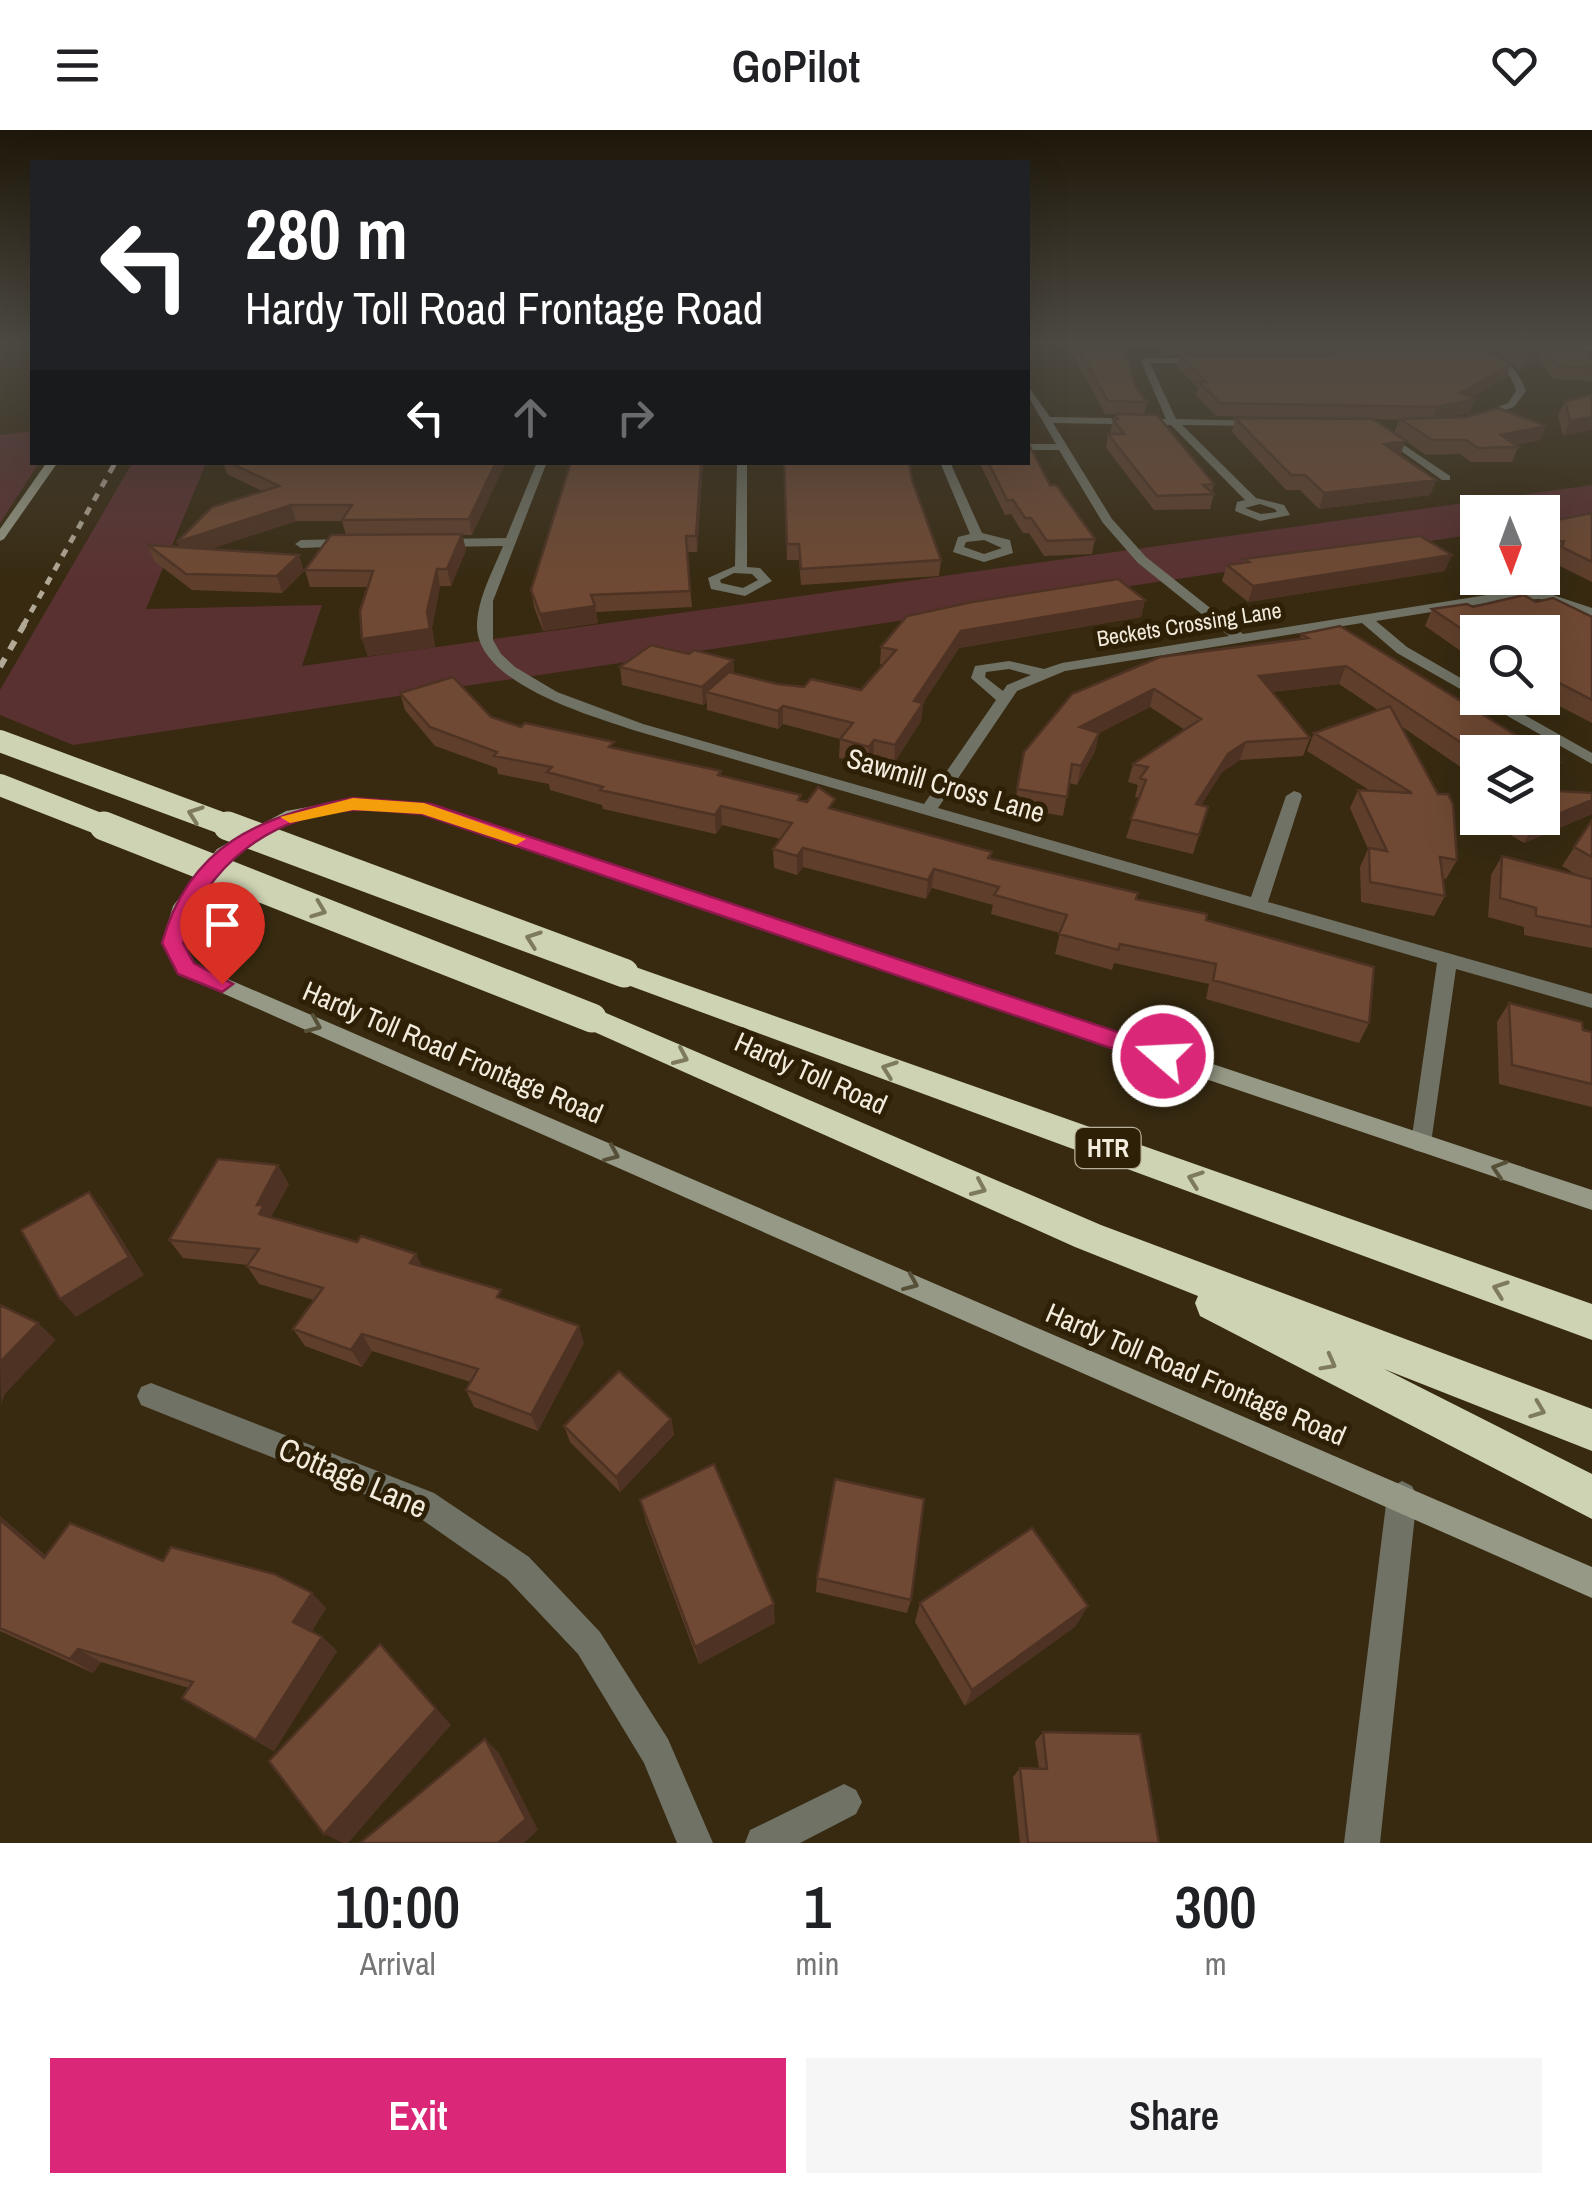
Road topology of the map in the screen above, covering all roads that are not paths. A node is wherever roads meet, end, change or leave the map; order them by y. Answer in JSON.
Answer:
{"nodes":[{"id":1,"x":1049,"y":422,"type":"edge"},
{"id":2,"x":1173,"y":422,"type":"edge"},
{"id":3,"x":1252,"y":422,"type":"edge"},
{"id":4,"x":1281,"y":423,"type":"edge"},
{"id":5,"x":1392,"y":427,"type":"edge"},
{"id":6,"x":1030,"y":447,"type":"edge"},
{"id":7,"x":1064,"y":447,"type":"junction"},
{"id":8,"x":50,"y":465,"type":"edge"},
{"id":9,"x":541,"y":465,"type":"edge"},
{"id":10,"x":742,"y":465,"type":"edge"},
{"id":11,"x":947,"y":465,"type":"edge"},
{"id":12,"x":1446,"y":478,"type":"dead end"},
{"id":13,"x":1252,"y":502,"type":"dead end"},
{"id":14,"x":977,"y":536,"type":"dead end"},
{"id":15,"x":0,"y":537,"type":"edge"},
{"id":16,"x":509,"y":542,"type":"junction"},
{"id":17,"x":358,"y":543,"type":"edge"},
{"id":18,"x":414,"y":543,"type":"edge"},
{"id":19,"x":301,"y":544,"type":"dead end"},
{"id":20,"x":741,"y":569,"type":"dead end"},
{"id":21,"x":1592,"y":612,"type":"edge"},
{"id":22,"x":1367,"y":620,"type":"junction"},
{"id":23,"x":1238,"y":637,"type":"junction"},
{"id":24,"x":1045,"y":674,"type":"junction"},
{"id":25,"x":1460,"y":684,"type":"edge"},
{"id":26,"x":1004,"y":700,"type":"junction"},
{"id":27,"x":1514,"y":715,"type":"edge"},
{"id":28,"x":0,"y":741,"type":"edge"},
{"id":29,"x":1592,"y":759,"type":"edge"},
{"id":30,"x":0,"y":785,"type":"edge"},
{"id":31,"x":1294,"y":796,"type":"dead end"},
{"id":32,"x":929,"y":808,"type":"junction"},
{"id":33,"x":1258,"y":904,"type":"junction"},
{"id":34,"x":1446,"y":961,"type":"junction"},
{"id":35,"x":1592,"y":1001,"type":"edge"},
{"id":36,"x":1422,"y":1143,"type":"junction"},
{"id":37,"x":1592,"y":1200,"type":"edge"},
{"id":38,"x":1088,"y":1236,"type":"junction"},
{"id":39,"x":1592,"y":1322,"type":"edge"},
{"id":40,"x":151,"y":1396,"type":"dead end"},
{"id":41,"x":1592,"y":1430,"type":"edge"},
{"id":42,"x":1402,"y":1496,"type":"junction"},
{"id":43,"x":1592,"y":1497,"type":"edge"},
{"id":44,"x":1592,"y":1583,"type":"edge"},
{"id":45,"x":844,"y":1802,"type":"dead end"},
{"id":46,"x":696,"y":1843,"type":"edge"},
{"id":47,"x":764,"y":1843,"type":"edge"},
{"id":48,"x":1362,"y":1843,"type":"edge"}],
"edges":[{"from":1,"to":7,"type":"street"},
{"from":2,"to":13,"type":"street"},
{"from":3,"to":4,"type":"street"},
{"from":5,"to":12,"type":"street"},
{"from":6,"to":7,"type":"street"},
{"from":7,"to":23,"type":"street"},
{"from":8,"to":15,"type":"street"},
{"from":9,"to":16,"type":"street","name":"Sawmill Cross Lane"},
{"from":10,"to":20,"type":"street"},
{"from":11,"to":14,"type":"street"},
{"from":16,"to":18,"type":"street"},
{"from":16,"to":32,"type":"street","name":"Sawmill Cross Lane"},
{"from":17,"to":19,"type":"street"},
{"from":21,"to":22,"type":"street","name":"Beckets Crossing Lane"},
{"from":22,"to":23,"type":"street","name":"Beckets Crossing Lane"},
{"from":22,"to":25,"type":"street"},
{"from":23,"to":24,"type":"street","name":"Beckets Crossing Lane"},
{"from":24,"to":26,"type":"street","name":"Beckets Crossing Lane"},
{"from":24,"to":26,"type":"street"},
{"from":26,"to":32,"type":"street","name":"Beckets Crossing Lane"},
{"from":27,"to":29,"type":"street"},
{"from":39,"to":28,"type":"highway","name":"Hardy Toll Road","number":"HTR","one_way":true,"bridge":true},
{"from":30,"to":38,"type":"highway","name":"Hardy Toll Road","one_way":true,"bridge":true},
{"from":31,"to":33,"type":"street"},
{"from":32,"to":33,"type":"street","name":"Sawmill Cross Lane"},
{"from":33,"to":34,"type":"street","name":"Sawmill Cross Lane"},
{"from":34,"to":35,"type":"street","name":"Sawmill Cross Lane"},
{"from":34,"to":36,"type":"street"},
{"from":37,"to":36,"type":"street","name":"Hardy Toll Road Frontage Road","one_way":true},
{"from":36,"to":42,"type":"street","name":"Hardy Toll Road Frontage Road","one_way":true},
{"from":38,"to":41,"type":"highway","name":"Hardy Toll Road","one_way":true},
{"from":38,"to":43,"type":"highway","one_way":true},
{"from":40,"to":46,"type":"street","name":"Cottage Lane"},
{"from":42,"to":44,"type":"street","name":"Hardy Toll Road Frontage Road"},
{"from":42,"to":48,"type":"street"},
{"from":45,"to":47,"type":"street"}]}
